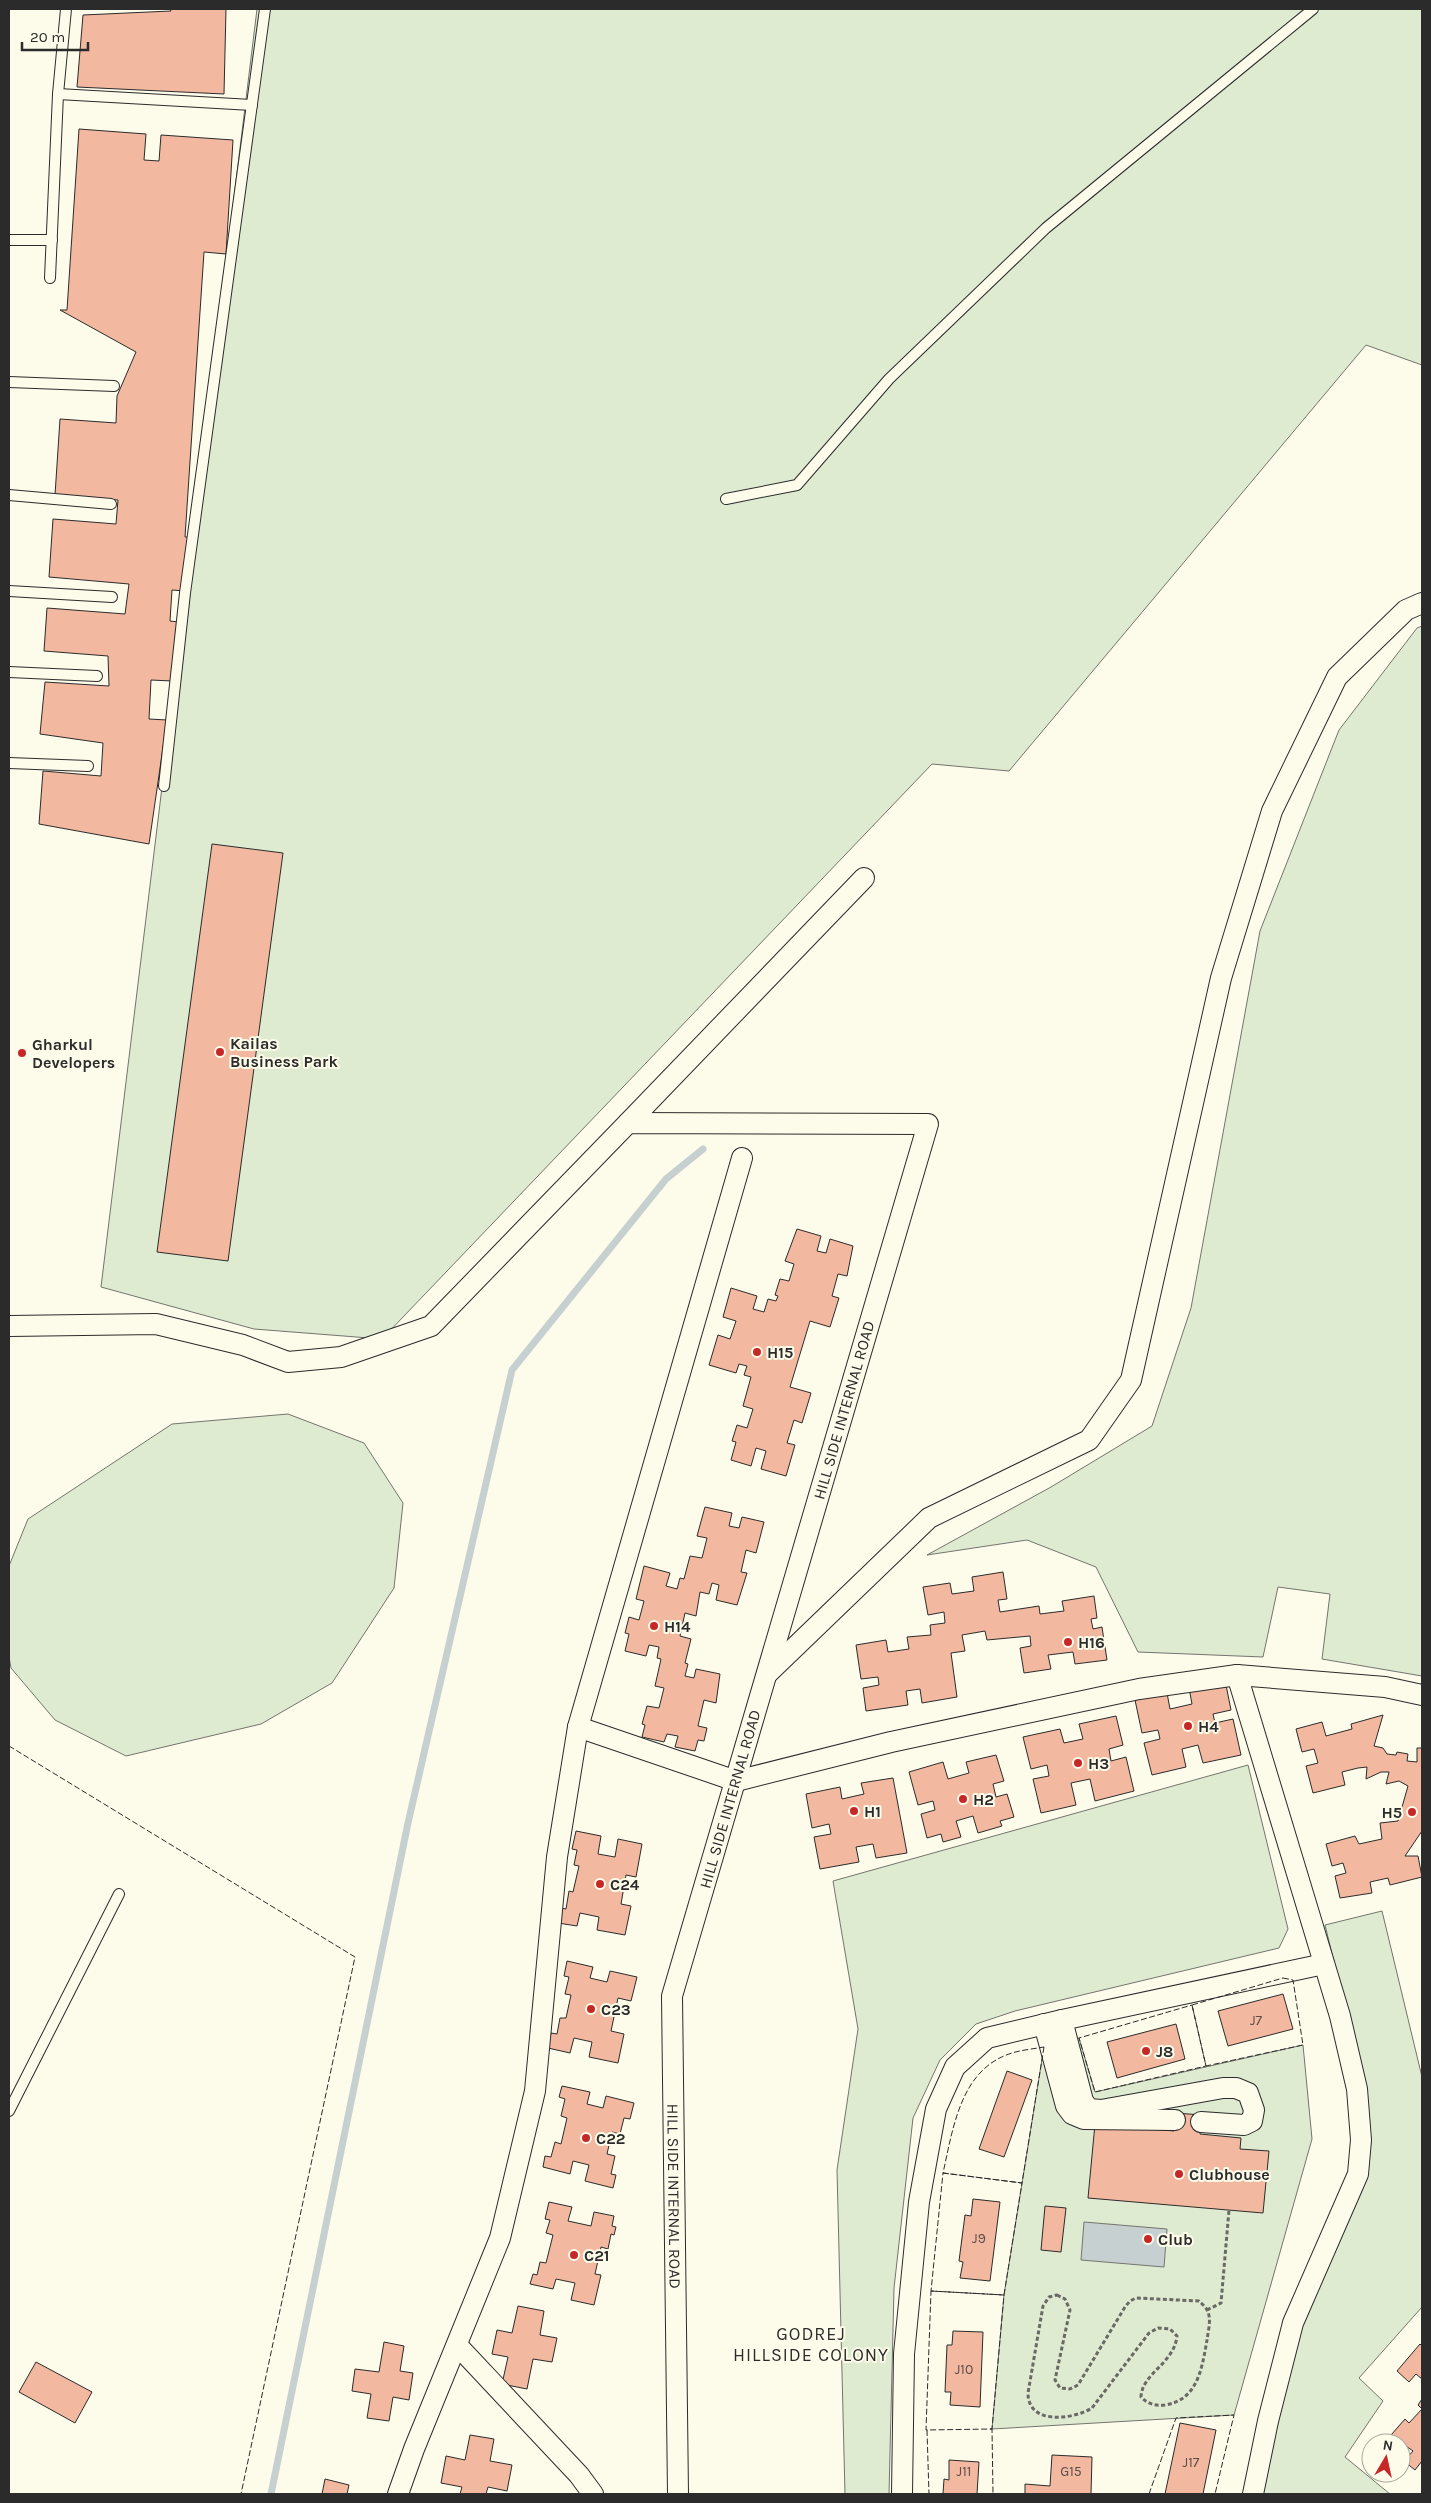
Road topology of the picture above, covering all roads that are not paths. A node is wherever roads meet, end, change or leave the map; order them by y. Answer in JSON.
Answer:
{"nodes":[{"id":1,"x":66,"y":9,"type":"edge"},
{"id":2,"x":265,"y":9,"type":"edge"},
{"id":3,"x":1313,"y":9,"type":"edge"},
{"id":4,"x":58,"y":94,"type":"junction"},
{"id":5,"x":252,"y":105,"type":"junction"},
{"id":6,"x":9,"y":240,"type":"edge"},
{"id":7,"x":52,"y":240,"type":"junction"},
{"id":8,"x":50,"y":278,"type":"dead end"},
{"id":9,"x":9,"y":382,"type":"edge"},
{"id":10,"x":114,"y":386,"type":"dead end"},
{"id":11,"x":9,"y":495,"type":"edge"},
{"id":12,"x":726,"y":499,"type":"dead end"},
{"id":13,"x":111,"y":504,"type":"dead end"},
{"id":14,"x":9,"y":591,"type":"edge"},
{"id":15,"x":112,"y":597,"type":"dead end"},
{"id":16,"x":1422,"y":603,"type":"edge"},
{"id":17,"x":9,"y":672,"type":"edge"},
{"id":18,"x":97,"y":676,"type":"dead end"},
{"id":19,"x":9,"y":763,"type":"edge"},
{"id":20,"x":88,"y":766,"type":"dead end"},
{"id":21,"x":164,"y":786,"type":"dead end"},
{"id":22,"x":864,"y":878,"type":"dead end"},
{"id":23,"x":628,"y":1123,"type":"junction"},
{"id":24,"x":742,"y":1158,"type":"dead end"},
{"id":25,"x":9,"y":1326,"type":"edge"},
{"id":26,"x":766,"y":1675,"type":"junction"},
{"id":27,"x":1237,"y":1675,"type":"junction"},
{"id":28,"x":1422,"y":1695,"type":"edge"},
{"id":29,"x":578,"y":1726,"type":"junction"},
{"id":30,"x":736,"y":1781,"type":"junction"},
{"id":31,"x":120,"y":1894,"type":"dead end"},
{"id":32,"x":1324,"y":1964,"type":"junction"},
{"id":33,"x":1053,"y":2022,"type":"junction"},
{"id":34,"x":9,"y":2111,"type":"edge"},
{"id":35,"x":1175,"y":2120,"type":"dead end"},
{"id":36,"x":1201,"y":2122,"type":"dead end"},
{"id":37,"x":457,"y":2345,"type":"junction"},
{"id":38,"x":398,"y":2494,"type":"edge"},
{"id":39,"x":593,"y":2494,"type":"edge"},
{"id":40,"x":678,"y":2494,"type":"edge"},
{"id":41,"x":902,"y":2494,"type":"edge"},
{"id":42,"x":1253,"y":2494,"type":"edge"}],
"edges":[{"from":1,"to":4,"type":"lane"},
{"from":2,"to":5,"type":"lane"},
{"from":3,"to":12,"type":"lane"},
{"from":4,"to":5,"type":"lane"},
{"from":4,"to":7,"type":"lane"},
{"from":5,"to":21,"type":"lane"},
{"from":6,"to":7,"type":"lane"},
{"from":7,"to":8,"type":"lane"},
{"from":9,"to":10,"type":"lane"},
{"from":11,"to":13,"type":"lane"},
{"from":14,"to":15,"type":"lane"},
{"from":16,"to":26,"type":"street"},
{"from":17,"to":18,"type":"lane"},
{"from":19,"to":20,"type":"lane"},
{"from":22,"to":23,"type":"street"},
{"from":23,"to":25,"type":"street"},
{"from":23,"to":26,"type":"street","name":"HILL SIDE INTERNAL ROAD"},
{"from":24,"to":29,"type":"street"},
{"from":26,"to":30,"type":"street","name":"HILL SIDE INTERNAL ROAD"},
{"from":27,"to":28,"type":"street"},
{"from":27,"to":30,"type":"street"},
{"from":27,"to":32,"type":"street"},
{"from":29,"to":30,"type":"street"},
{"from":29,"to":37,"type":"street"},
{"from":30,"to":40,"type":"street","name":"HILL SIDE INTERNAL ROAD"},
{"from":31,"to":34,"type":"lane"},
{"from":32,"to":33,"type":"street"},
{"from":32,"to":42,"type":"street"},
{"from":33,"to":35,"type":"street"},
{"from":33,"to":36,"type":"street"},
{"from":33,"to":41,"type":"street"},
{"from":37,"to":38,"type":"street"},
{"from":37,"to":39,"type":"street"}]}
